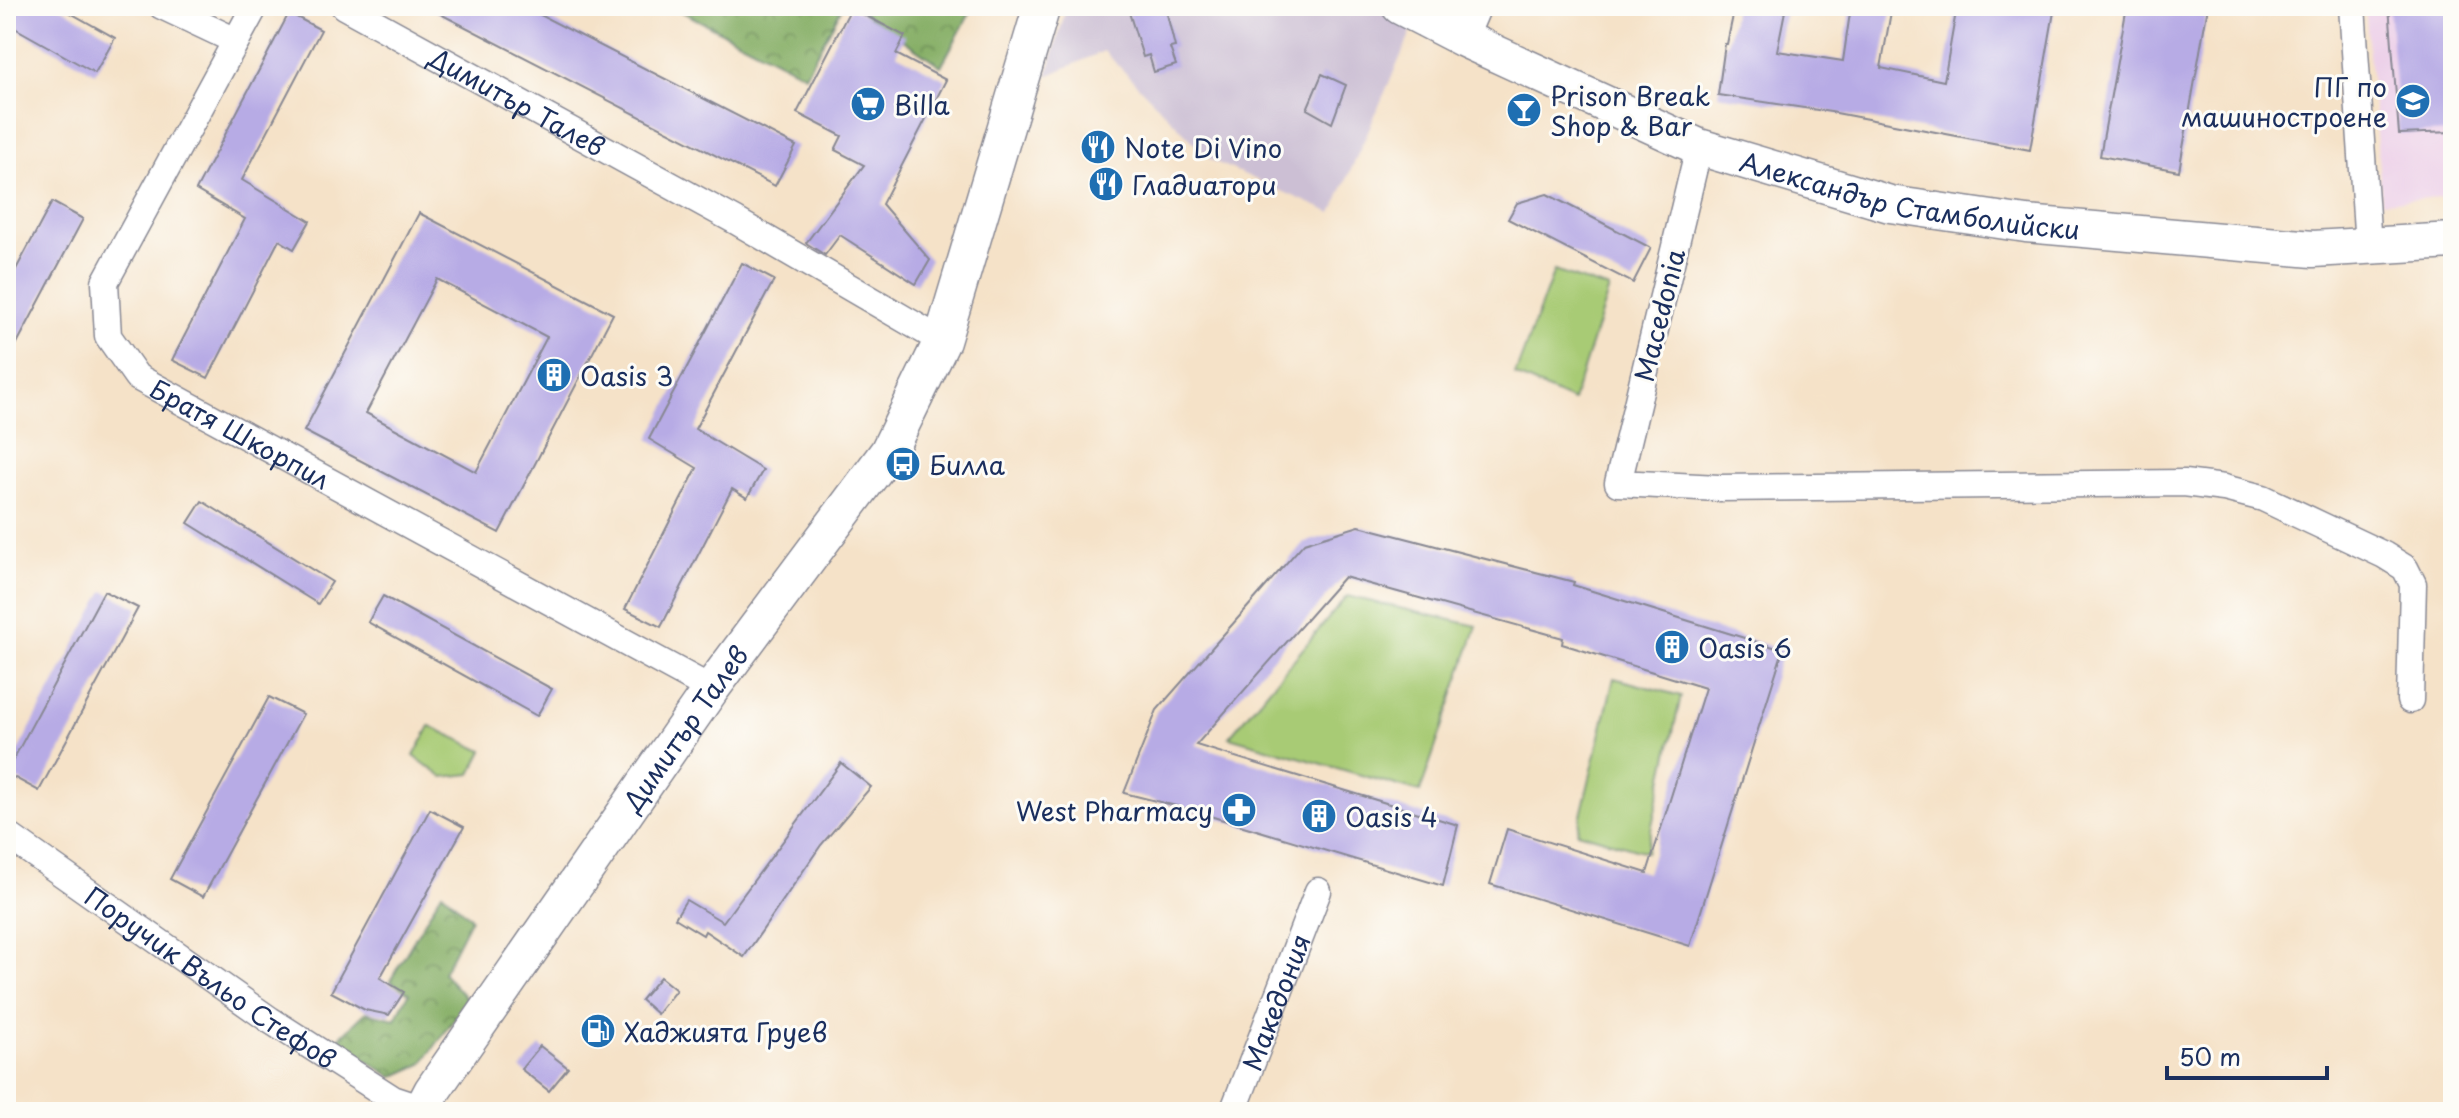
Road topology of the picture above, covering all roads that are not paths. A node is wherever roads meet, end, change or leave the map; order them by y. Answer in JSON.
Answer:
{"nodes":[{"id":1,"x":162,"y":6,"type":"edge"},
{"id":2,"x":255,"y":6,"type":"edge"},
{"id":3,"x":344,"y":6,"type":"edge"},
{"id":4,"x":1042,"y":6,"type":"edge"},
{"id":5,"x":1400,"y":6,"type":"edge"},
{"id":6,"x":1478,"y":6,"type":"edge"},
{"id":7,"x":2352,"y":6,"type":"edge"},
{"id":8,"x":1464,"y":39,"type":"junction"},
{"id":9,"x":236,"y":41,"type":"junction"},
{"id":10,"x":1699,"y":147,"type":"junction"},
{"id":11,"x":2453,"y":241,"type":"edge"},
{"id":12,"x":2368,"y":246,"type":"junction"},
{"id":13,"x":942,"y":341,"type":"junction"},
{"id":14,"x":711,"y":689,"type":"junction"},
{"id":15,"x":2410,"y":700,"type":"dead end"},
{"id":16,"x":6,"y":834,"type":"edge"},
{"id":17,"x":1318,"y":891,"type":"dead end"},
{"id":18,"x":422,"y":1110,"type":"edge"},
{"id":19,"x":1233,"y":1112,"type":"edge"}],
"edges":[{"from":1,"to":9,"type":"street"},
{"from":2,"to":9,"type":"street","name":"Братя Шкорпил"},
{"from":3,"to":13,"type":"street","name":"Димитър Талев"},
{"from":4,"to":13,"type":"street","name":"Димитър Талев"},
{"from":5,"to":8,"type":"street","name":"Александър Стамболийски"},
{"from":6,"to":8,"type":"street"},
{"from":7,"to":12,"type":"street"},
{"from":8,"to":10,"type":"street","name":"Александър Стамболийски"},
{"from":9,"to":14,"type":"street","name":"Братя Шкорпил"},
{"from":10,"to":12,"type":"street","name":"Александър Стамболийски"},
{"from":10,"to":15,"type":"street","name":"Macedonia"},
{"from":11,"to":12,"type":"street","name":"Александър Стамболийски"},
{"from":13,"to":14,"type":"street","name":"Димитър Талев"},
{"from":14,"to":18,"type":"street","name":"Димитър Талев"},
{"from":16,"to":18,"type":"street","name":"Поручик Въльо Стефов"},
{"from":17,"to":19,"type":"street","name":"Македония"}]}
